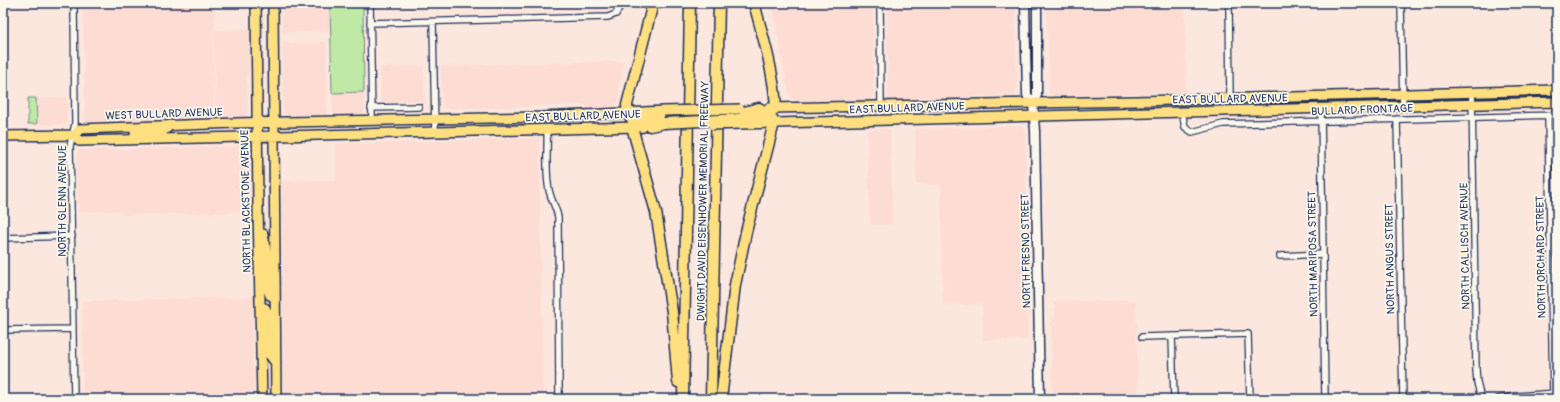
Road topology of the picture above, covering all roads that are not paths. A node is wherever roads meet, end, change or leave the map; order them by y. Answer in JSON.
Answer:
{"nodes":[{"id":1,"x":74,"y":3,"type":"edge"},
{"id":2,"x":256,"y":3,"type":"edge"},
{"id":3,"x":273,"y":3,"type":"edge"},
{"id":4,"x":370,"y":3,"type":"edge"},
{"id":5,"x":621,"y":3,"type":"edge"},
{"id":6,"x":653,"y":3,"type":"edge"},
{"id":7,"x":690,"y":3,"type":"edge"},
{"id":8,"x":719,"y":3,"type":"edge"},
{"id":9,"x":754,"y":3,"type":"edge"},
{"id":10,"x":880,"y":3,"type":"edge"},
{"id":11,"x":1025,"y":3,"type":"edge"},
{"id":12,"x":1037,"y":3,"type":"edge"},
{"id":13,"x":1229,"y":3,"type":"edge"},
{"id":14,"x":1401,"y":3,"type":"edge"},
{"id":15,"x":433,"y":22,"type":"junction"},
{"id":16,"x":370,"y":23,"type":"junction"},
{"id":17,"x":1557,"y":90,"type":"edge"},
{"id":18,"x":1472,"y":93,"type":"junction"},
{"id":19,"x":1402,"y":94,"type":"junction"},
{"id":20,"x":1230,"y":99,"type":"junction"},
{"id":21,"x":1557,"y":102,"type":"edge"},
{"id":22,"x":1033,"y":103,"type":"junction"},
{"id":23,"x":1472,"y":105,"type":"junction"},
{"id":24,"x":881,"y":106,"type":"junction"},
{"id":25,"x":418,"y":107,"type":"dead end"},
{"id":26,"x":1402,"y":107,"type":"junction"},
{"id":27,"x":372,"y":108,"type":"junction"},
{"id":28,"x":1321,"y":109,"type":"junction"},
{"id":29,"x":772,"y":111,"type":"junction"},
{"id":30,"x":1182,"y":112,"type":"junction"},
{"id":31,"x":627,"y":113,"type":"junction"},
{"id":32,"x":1557,"y":114,"type":"edge"},
{"id":33,"x":1548,"y":115,"type":"junction"},
{"id":34,"x":740,"y":116,"type":"junction"},
{"id":35,"x":1034,"y":117,"type":"junction"},
{"id":36,"x":1473,"y":117,"type":"junction"},
{"id":37,"x":434,"y":119,"type":"junction"},
{"id":38,"x":664,"y":119,"type":"junction"},
{"id":39,"x":1397,"y":119,"type":"junction"},
{"id":40,"x":372,"y":120,"type":"junction"},
{"id":41,"x":1321,"y":121,"type":"junction"},
{"id":42,"x":257,"y":122,"type":"junction"},
{"id":43,"x":274,"y":122,"type":"junction"},
{"id":44,"x":774,"y":123,"type":"junction"},
{"id":45,"x":170,"y":125,"type":"junction"},
{"id":46,"x":639,"y":125,"type":"junction"},
{"id":47,"x":548,"y":130,"type":"junction"},
{"id":48,"x":435,"y":132,"type":"junction"},
{"id":49,"x":74,"y":135,"type":"junction"},
{"id":50,"x":3,"y":136,"type":"edge"},
{"id":51,"x":274,"y":136,"type":"junction"},
{"id":52,"x":257,"y":137,"type":"junction"},
{"id":53,"x":107,"y":140,"type":"junction"},
{"id":54,"x":258,"y":207,"type":"junction"},
{"id":55,"x":72,"y":236,"type":"junction"},
{"id":56,"x":3,"y":238,"type":"edge"},
{"id":57,"x":1323,"y":254,"type":"junction"},
{"id":58,"x":1280,"y":256,"type":"dead end"},
{"id":59,"x":275,"y":298,"type":"junction"},
{"id":60,"x":261,"y":307,"type":"junction"},
{"id":61,"x":72,"y":329,"type":"junction"},
{"id":62,"x":3,"y":330,"type":"edge"},
{"id":63,"x":1172,"y":336,"type":"junction"},
{"id":64,"x":1142,"y":337,"type":"dead end"},
{"id":65,"x":276,"y":363,"type":"junction"},
{"id":66,"x":1554,"y":395,"type":"edge"},
{"id":67,"x":74,"y":399,"type":"edge"},
{"id":68,"x":262,"y":399,"type":"edge"},
{"id":69,"x":276,"y":399,"type":"edge"},
{"id":70,"x":560,"y":399,"type":"edge"},
{"id":71,"x":680,"y":399,"type":"edge"},
{"id":72,"x":683,"y":399,"type":"edge"},
{"id":73,"x":711,"y":399,"type":"edge"},
{"id":74,"x":721,"y":399,"type":"edge"},
{"id":75,"x":1040,"y":399,"type":"edge"},
{"id":76,"x":1174,"y":399,"type":"edge"},
{"id":77,"x":1250,"y":399,"type":"edge"},
{"id":78,"x":1325,"y":399,"type":"edge"},
{"id":79,"x":1402,"y":399,"type":"edge"},
{"id":80,"x":1481,"y":399,"type":"edge"},
{"id":81,"x":1498,"y":399,"type":"edge"}],
"edges":[{"from":1,"to":49,"type":"street","name":"NORTH GLENN AVENUE"},
{"from":2,"to":42,"type":"main road","name":"NORTH BLACKSTONE AVENUE"},
{"from":3,"to":43,"type":"main road"},
{"from":4,"to":16,"type":"street"},
{"from":5,"to":15,"type":"street"},
{"from":6,"to":31,"type":"highway"},
{"from":7,"to":72,"type":"highway","name":"DWIGHT DAVID EISENHOWER MEMORIAL FREEWAY"},
{"from":8,"to":73,"type":"highway","name":"DWIGHT DAVID EISENHOWER MEMORIAL FREEWAY"},
{"from":9,"to":29,"type":"highway"},
{"from":10,"to":24,"type":"street"},
{"from":11,"to":22,"type":"main road","name":"NORTH FRESNO STREET"},
{"from":12,"to":22,"type":"main road","name":"NORTH FRESNO STREET"},
{"from":13,"to":20,"type":"street"},
{"from":14,"to":19,"type":"street"},
{"from":15,"to":16,"type":"street"},
{"from":15,"to":37,"type":"street"},
{"from":16,"to":27,"type":"street"},
{"from":17,"to":18,"type":"main road","name":"EAST BULLARD AVENUE"},
{"from":18,"to":19,"type":"main road","name":"EAST BULLARD AVENUE"},
{"from":18,"to":23,"type":"street","name":"NORTH CALLISCH AVENUE"},
{"from":19,"to":20,"type":"main road","name":"EAST BULLARD AVENUE"},
{"from":19,"to":26,"type":"street"},
{"from":20,"to":22,"type":"main road","name":"EAST BULLARD AVENUE"},
{"from":20,"to":30,"type":"main road"},
{"from":21,"to":23,"type":"main road","name":"EAST BULLARD AVENUE"},
{"from":22,"to":24,"type":"main road","name":"EAST BULLARD AVENUE"},
{"from":22,"to":35,"type":"main road","name":"NORTH FRESNO STREET"},
{"from":23,"to":26,"type":"main road","name":"EAST BULLARD AVENUE"},
{"from":23,"to":36,"type":"street","name":"NORTH CALLISCH AVENUE"},
{"from":24,"to":29,"type":"main road","name":"EAST BULLARD AVENUE"},
{"from":25,"to":27,"type":"street"},
{"from":26,"to":28,"type":"main road","name":"EAST BULLARD AVENUE"},
{"from":27,"to":40,"type":"street"},
{"from":28,"to":30,"type":"main road","name":"EAST BULLARD AVENUE"},
{"from":28,"to":41,"type":"street","name":"NORTH MARIPOSA STREET"},
{"from":29,"to":34,"type":"highway"},
{"from":29,"to":34,"type":"highway"},
{"from":29,"to":44,"type":"highway"},
{"from":30,"to":35,"type":"main road","name":"EAST BULLARD AVENUE"},
{"from":30,"to":41,"type":"street","name":"BULLARD FRONTAGE"},
{"from":31,"to":37,"type":"main road","name":"EAST BULLARD AVENUE"},
{"from":31,"to":38,"type":"main road","name":"EAST BULLARD AVENUE"},
{"from":31,"to":46,"type":"highway"},
{"from":32,"to":33,"type":"street","name":"BULLARD FRONTAGE"},
{"from":33,"to":36,"type":"street","name":"BULLARD FRONTAGE"},
{"from":33,"to":66,"type":"street","name":"NORTH ORCHARD STREET"},
{"from":34,"to":38,"type":"highway"},
{"from":34,"to":44,"type":"main road","name":"EAST BULLARD AVENUE"},
{"from":35,"to":44,"type":"main road","name":"EAST BULLARD AVENUE"},
{"from":35,"to":75,"type":"main road","name":"NORTH FRESNO STREET"},
{"from":36,"to":39,"type":"street","name":"BULLARD FRONTAGE"},
{"from":36,"to":80,"type":"street","name":"NORTH CALLISCH AVENUE"},
{"from":37,"to":40,"type":"main road","name":"EAST BULLARD AVENUE"},
{"from":37,"to":48,"type":"street"},
{"from":38,"to":46,"type":"highway"},
{"from":38,"to":46,"type":"highway"},
{"from":39,"to":41,"type":"street","name":"BULLARD FRONTAGE"},
{"from":39,"to":79,"type":"street","name":"NORTH ANGUS STREET"},
{"from":40,"to":43,"type":"main road","name":"EAST BULLARD AVENUE"},
{"from":41,"to":57,"type":"street","name":"NORTH MARIPOSA STREET"},
{"from":42,"to":43,"type":"main road","name":"EAST BULLARD AVENUE"},
{"from":42,"to":45,"type":"main road","name":"WEST BULLARD AVENUE"},
{"from":42,"to":52,"type":"main road","name":"NORTH BLACKSTONE AVENUE"},
{"from":43,"to":51,"type":"main road"},
{"from":44,"to":74,"type":"highway"},
{"from":45,"to":49,"type":"main road","name":"WEST BULLARD AVENUE"},
{"from":45,"to":53,"type":"main road"},
{"from":46,"to":47,"type":"main road","name":"EAST BULLARD AVENUE"},
{"from":46,"to":71,"type":"highway"},
{"from":47,"to":48,"type":"main road","name":"EAST BULLARD AVENUE"},
{"from":47,"to":70,"type":"street"},
{"from":48,"to":51,"type":"main road","name":"EAST BULLARD AVENUE"},
{"from":49,"to":50,"type":"main road","name":"WEST BULLARD AVENUE"},
{"from":49,"to":53,"type":"main road","name":"WEST BULLARD AVENUE"},
{"from":49,"to":55,"type":"street","name":"NORTH GLENN AVENUE"},
{"from":51,"to":52,"type":"main road","name":"EAST BULLARD AVENUE"},
{"from":51,"to":59,"type":"main road"},
{"from":52,"to":53,"type":"main road","name":"WEST BULLARD AVENUE"},
{"from":52,"to":54,"type":"main road","name":"NORTH BLACKSTONE AVENUE"},
{"from":54,"to":59,"type":"main road"},
{"from":54,"to":60,"type":"main road","name":"NORTH BLACKSTONE AVENUE"},
{"from":55,"to":56,"type":"street"},
{"from":55,"to":61,"type":"street","name":"NORTH GLENN AVENUE"},
{"from":57,"to":58,"type":"street"},
{"from":57,"to":78,"type":"street","name":"NORTH MARIPOSA STREET"},
{"from":59,"to":65,"type":"main road"},
{"from":60,"to":65,"type":"main road"},
{"from":60,"to":68,"type":"main road","name":"NORTH BLACKSTONE AVENUE"},
{"from":61,"to":62,"type":"street"},
{"from":61,"to":67,"type":"street","name":"NORTH GLENN AVENUE"},
{"from":63,"to":64,"type":"street"},
{"from":63,"to":76,"type":"street"},
{"from":63,"to":77,"type":"street"},
{"from":65,"to":69,"type":"main road"},
{"from":66,"to":81,"type":"street"}]}
